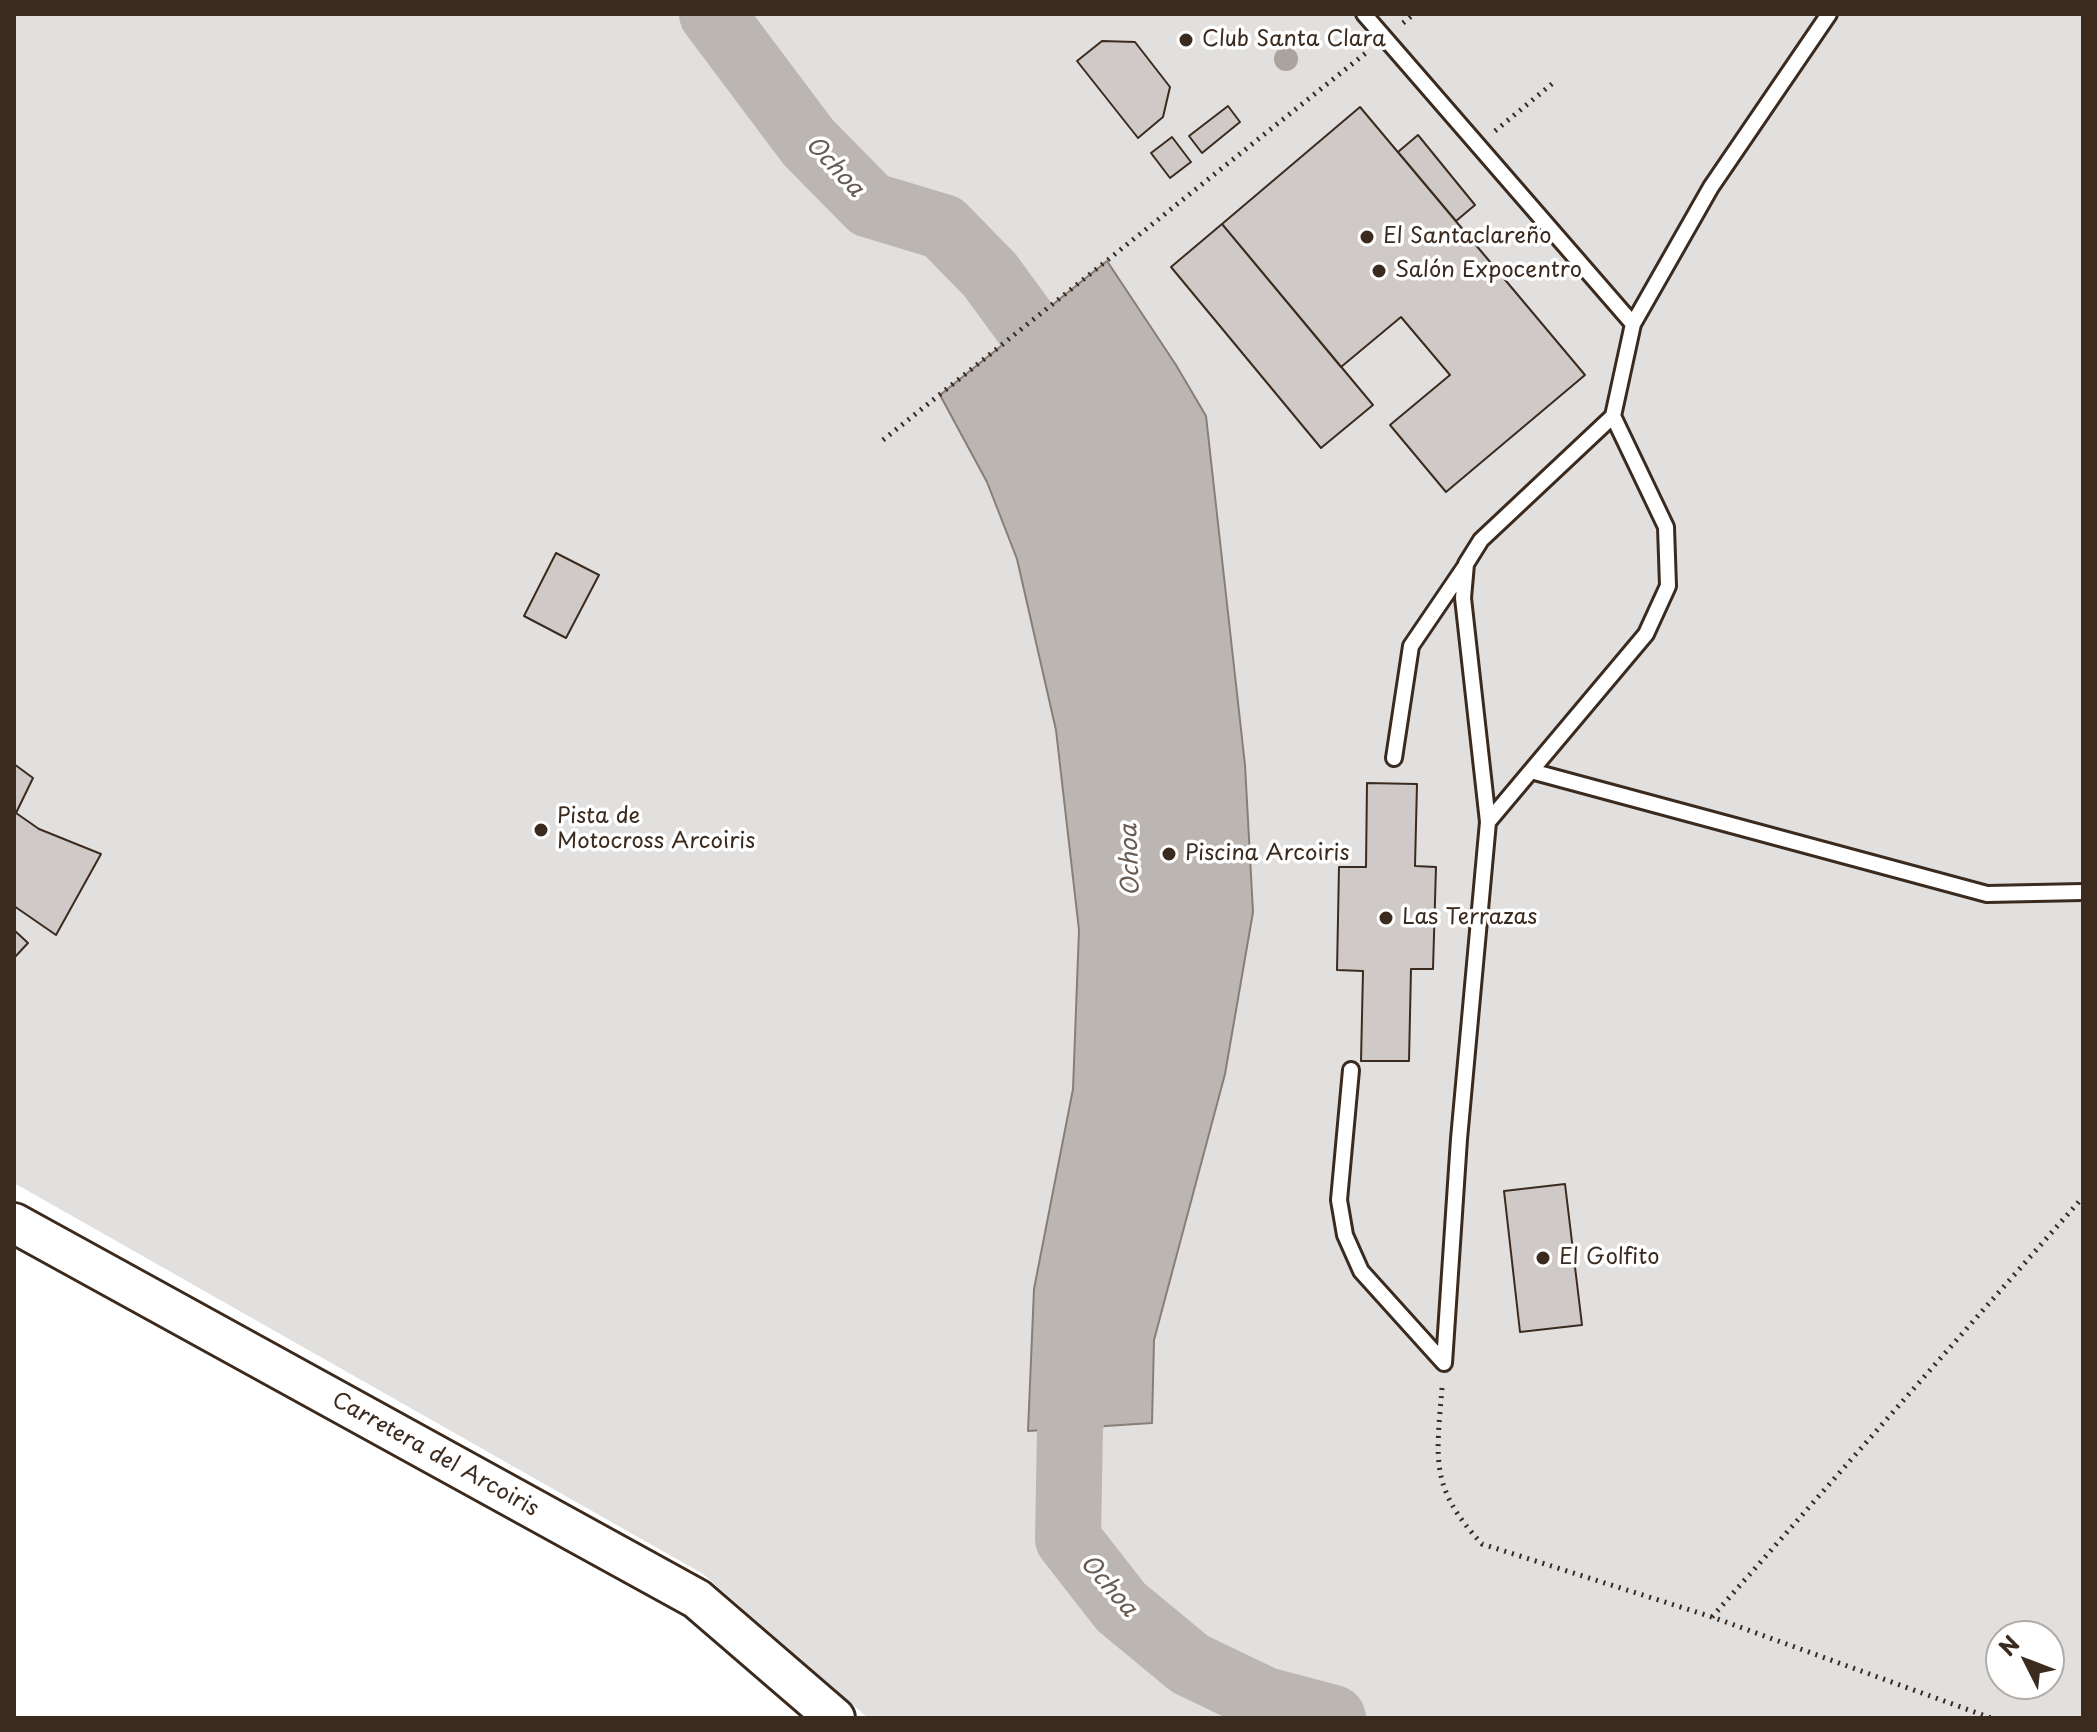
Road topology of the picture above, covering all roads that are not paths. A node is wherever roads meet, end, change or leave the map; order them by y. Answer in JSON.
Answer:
{"nodes":[{"id":1,"x":1364,"y":14,"type":"edge"},
{"id":2,"x":1829,"y":14,"type":"edge"},
{"id":3,"x":1633,"y":324,"type":"junction"},
{"id":4,"x":1613,"y":416,"type":"junction"},
{"id":5,"x":1466,"y":564,"type":"junction"},
{"id":6,"x":1394,"y":758,"type":"dead end"},
{"id":7,"x":1531,"y":771,"type":"junction"},
{"id":8,"x":1488,"y":822,"type":"junction"},
{"id":9,"x":2083,"y":892,"type":"edge"},
{"id":10,"x":1351,"y":1070,"type":"dead end"},
{"id":11,"x":14,"y":1223,"type":"edge"},
{"id":12,"x":835,"y":1718,"type":"edge"}],
"edges":[{"from":1,"to":3,"type":"lane"},
{"from":2,"to":3,"type":"lane"},
{"from":3,"to":4,"type":"lane"},
{"from":4,"to":5,"type":"lane"},
{"from":4,"to":7,"type":"lane"},
{"from":5,"to":6,"type":"lane"},
{"from":5,"to":8,"type":"lane"},
{"from":7,"to":8,"type":"lane"},
{"from":7,"to":9,"type":"lane"},
{"from":8,"to":10,"type":"lane"},
{"from":11,"to":12,"type":"street","name":"Carretera del Arcoiris"}]}
